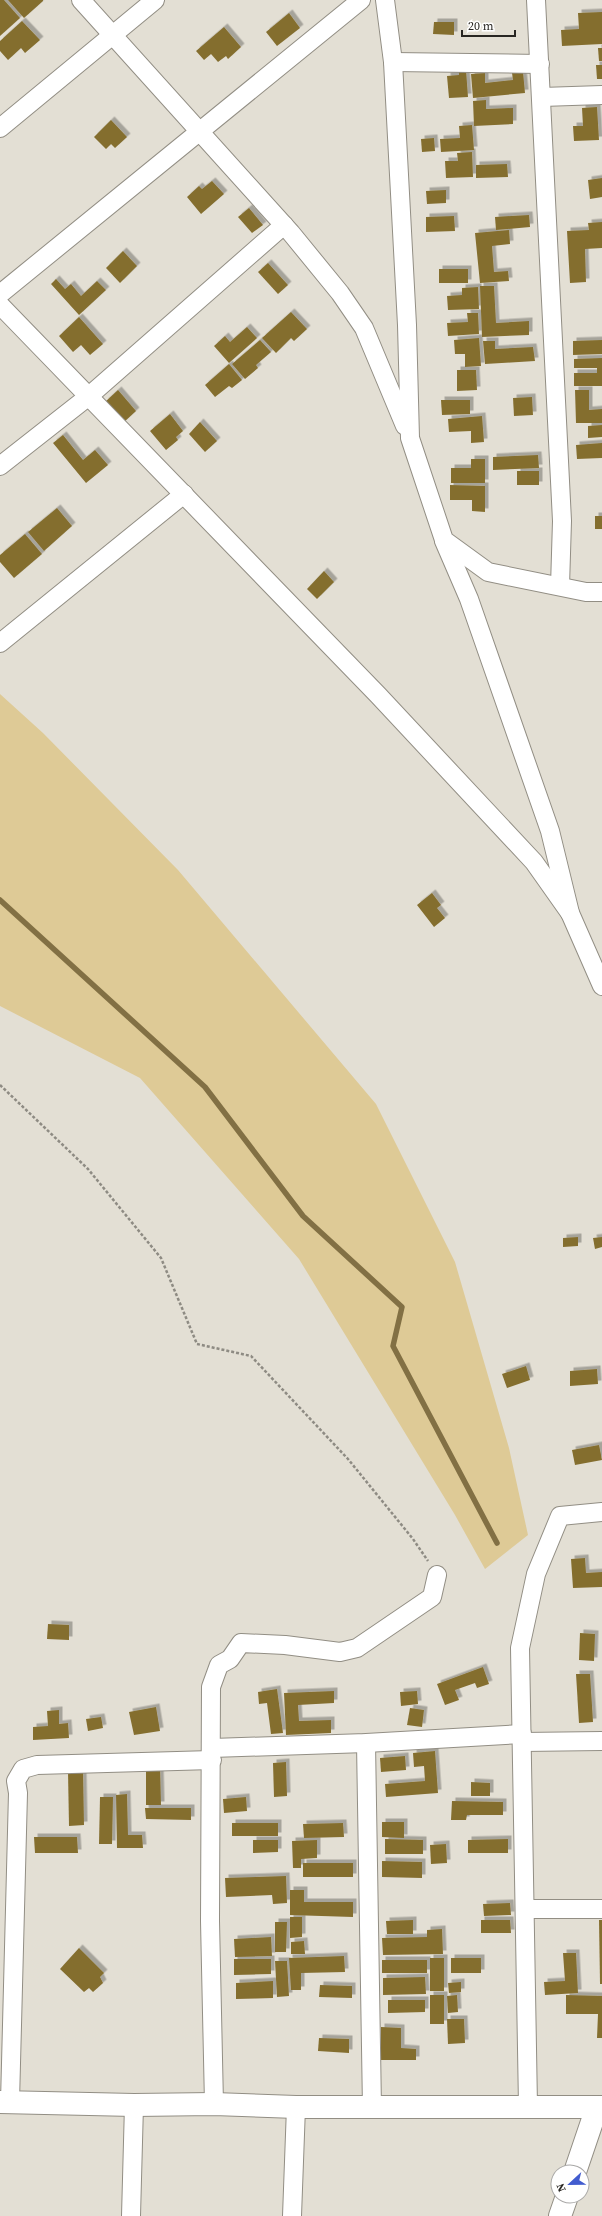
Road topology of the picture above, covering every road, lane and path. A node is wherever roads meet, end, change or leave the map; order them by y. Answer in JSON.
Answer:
{"nodes":[{"id":1,"x":82,"y":0,"type":"edge"},
{"id":2,"x":155,"y":0,"type":"edge"},
{"id":3,"x":361,"y":0,"type":"edge"},
{"id":4,"x":385,"y":0,"type":"edge"},
{"id":5,"x":536,"y":0,"type":"edge"},
{"id":6,"x":113,"y":35,"type":"junction"},
{"id":7,"x":393,"y":62,"type":"junction"},
{"id":8,"x":540,"y":64,"type":"junction"},
{"id":9,"x":602,"y":95,"type":"edge"},
{"id":10,"x":542,"y":97,"type":"junction"},
{"id":11,"x":0,"y":128,"type":"edge"},
{"id":12,"x":198,"y":132,"type":"junction"},
{"id":13,"x":284,"y":225,"type":"junction"},
{"id":14,"x":0,"y":294,"type":"edge"},
{"id":15,"x":0,"y":305,"type":"edge"},
{"id":16,"x":89,"y":396,"type":"junction"},
{"id":17,"x":410,"y":438,"type":"junction"},
{"id":18,"x":0,"y":466,"type":"edge"},
{"id":19,"x":184,"y":494,"type":"junction"},
{"id":20,"x":444,"y":540,"type":"junction"},
{"id":21,"x":560,"y":586,"type":"junction"},
{"id":22,"x":602,"y":592,"type":"edge"},
{"id":23,"x":0,"y":643,"type":"edge"},
{"id":24,"x":570,"y":913,"type":"junction"},
{"id":25,"x":602,"y":986,"type":"edge"},
{"id":26,"x":0,"y":1085,"type":"edge"},
{"id":27,"x":602,"y":1512,"type":"edge"},
{"id":28,"x":437,"y":1575,"type":"joint"},
{"id":29,"x":522,"y":1738,"type":"junction"},
{"id":30,"x":602,"y":1741,"type":"edge"},
{"id":31,"x":366,"y":1743,"type":"junction"},
{"id":32,"x":212,"y":1754,"type":"junction"},
{"id":33,"x":526,"y":1909,"type":"junction"},
{"id":34,"x":602,"y":1909,"type":"edge"},
{"id":35,"x":5,"y":2102,"type":"edge"},
{"id":36,"x":214,"y":2104,"type":"junction"},
{"id":37,"x":134,"y":2105,"type":"junction"},
{"id":38,"x":528,"y":2106,"type":"junction"},
{"id":39,"x":296,"y":2107,"type":"junction"},
{"id":40,"x":600,"y":2107,"type":"edge"},
{"id":41,"x":372,"y":2108,"type":"junction"},
{"id":42,"x":578,"y":2164,"type":"edge"},
{"id":43,"x":564,"y":2204,"type":"edge"},
{"id":44,"x":131,"y":2216,"type":"edge"},
{"id":45,"x":292,"y":2216,"type":"edge"},
{"id":46,"x":560,"y":2216,"type":"edge"}],
"edges":[{"from":1,"to":6,"type":"street"},
{"from":2,"to":6,"type":"street"},
{"from":3,"to":12,"type":"street"},
{"from":4,"to":7,"type":"street"},
{"from":5,"to":8,"type":"street"},
{"from":6,"to":11,"type":"street"},
{"from":6,"to":12,"type":"street"},
{"from":7,"to":8,"type":"street"},
{"from":7,"to":17,"type":"street"},
{"from":8,"to":10,"type":"street"},
{"from":9,"to":10,"type":"street"},
{"from":10,"to":21,"type":"street"},
{"from":12,"to":13,"type":"street"},
{"from":12,"to":14,"type":"street"},
{"from":13,"to":16,"type":"street"},
{"from":13,"to":17,"type":"street"},
{"from":15,"to":16,"type":"street"},
{"from":16,"to":18,"type":"street"},
{"from":16,"to":19,"type":"street"},
{"from":17,"to":20,"type":"street"},
{"from":19,"to":23,"type":"street"},
{"from":19,"to":24,"type":"street"},
{"from":20,"to":21,"type":"street"},
{"from":20,"to":24,"type":"street"},
{"from":21,"to":22,"type":"street"},
{"from":24,"to":25,"type":"street"},
{"from":26,"to":28,"type":"path"},
{"from":27,"to":29,"type":"street"},
{"from":28,"to":32,"type":"street"},
{"from":29,"to":30,"type":"street"},
{"from":29,"to":31,"type":"street"},
{"from":29,"to":33,"type":"street"},
{"from":31,"to":32,"type":"street"},
{"from":31,"to":41,"type":"street"},
{"from":32,"to":35,"type":"street"},
{"from":32,"to":36,"type":"street"},
{"from":33,"to":34,"type":"street"},
{"from":33,"to":38,"type":"street"},
{"from":35,"to":37,"type":"street"},
{"from":36,"to":37,"type":"street"},
{"from":36,"to":39,"type":"street"},
{"from":37,"to":44,"type":"street"},
{"from":38,"to":40,"type":"street"},
{"from":38,"to":41,"type":"street"},
{"from":39,"to":41,"type":"street"},
{"from":39,"to":45,"type":"street"},
{"from":40,"to":42,"type":"street"},
{"from":43,"to":46,"type":"street"}]}
